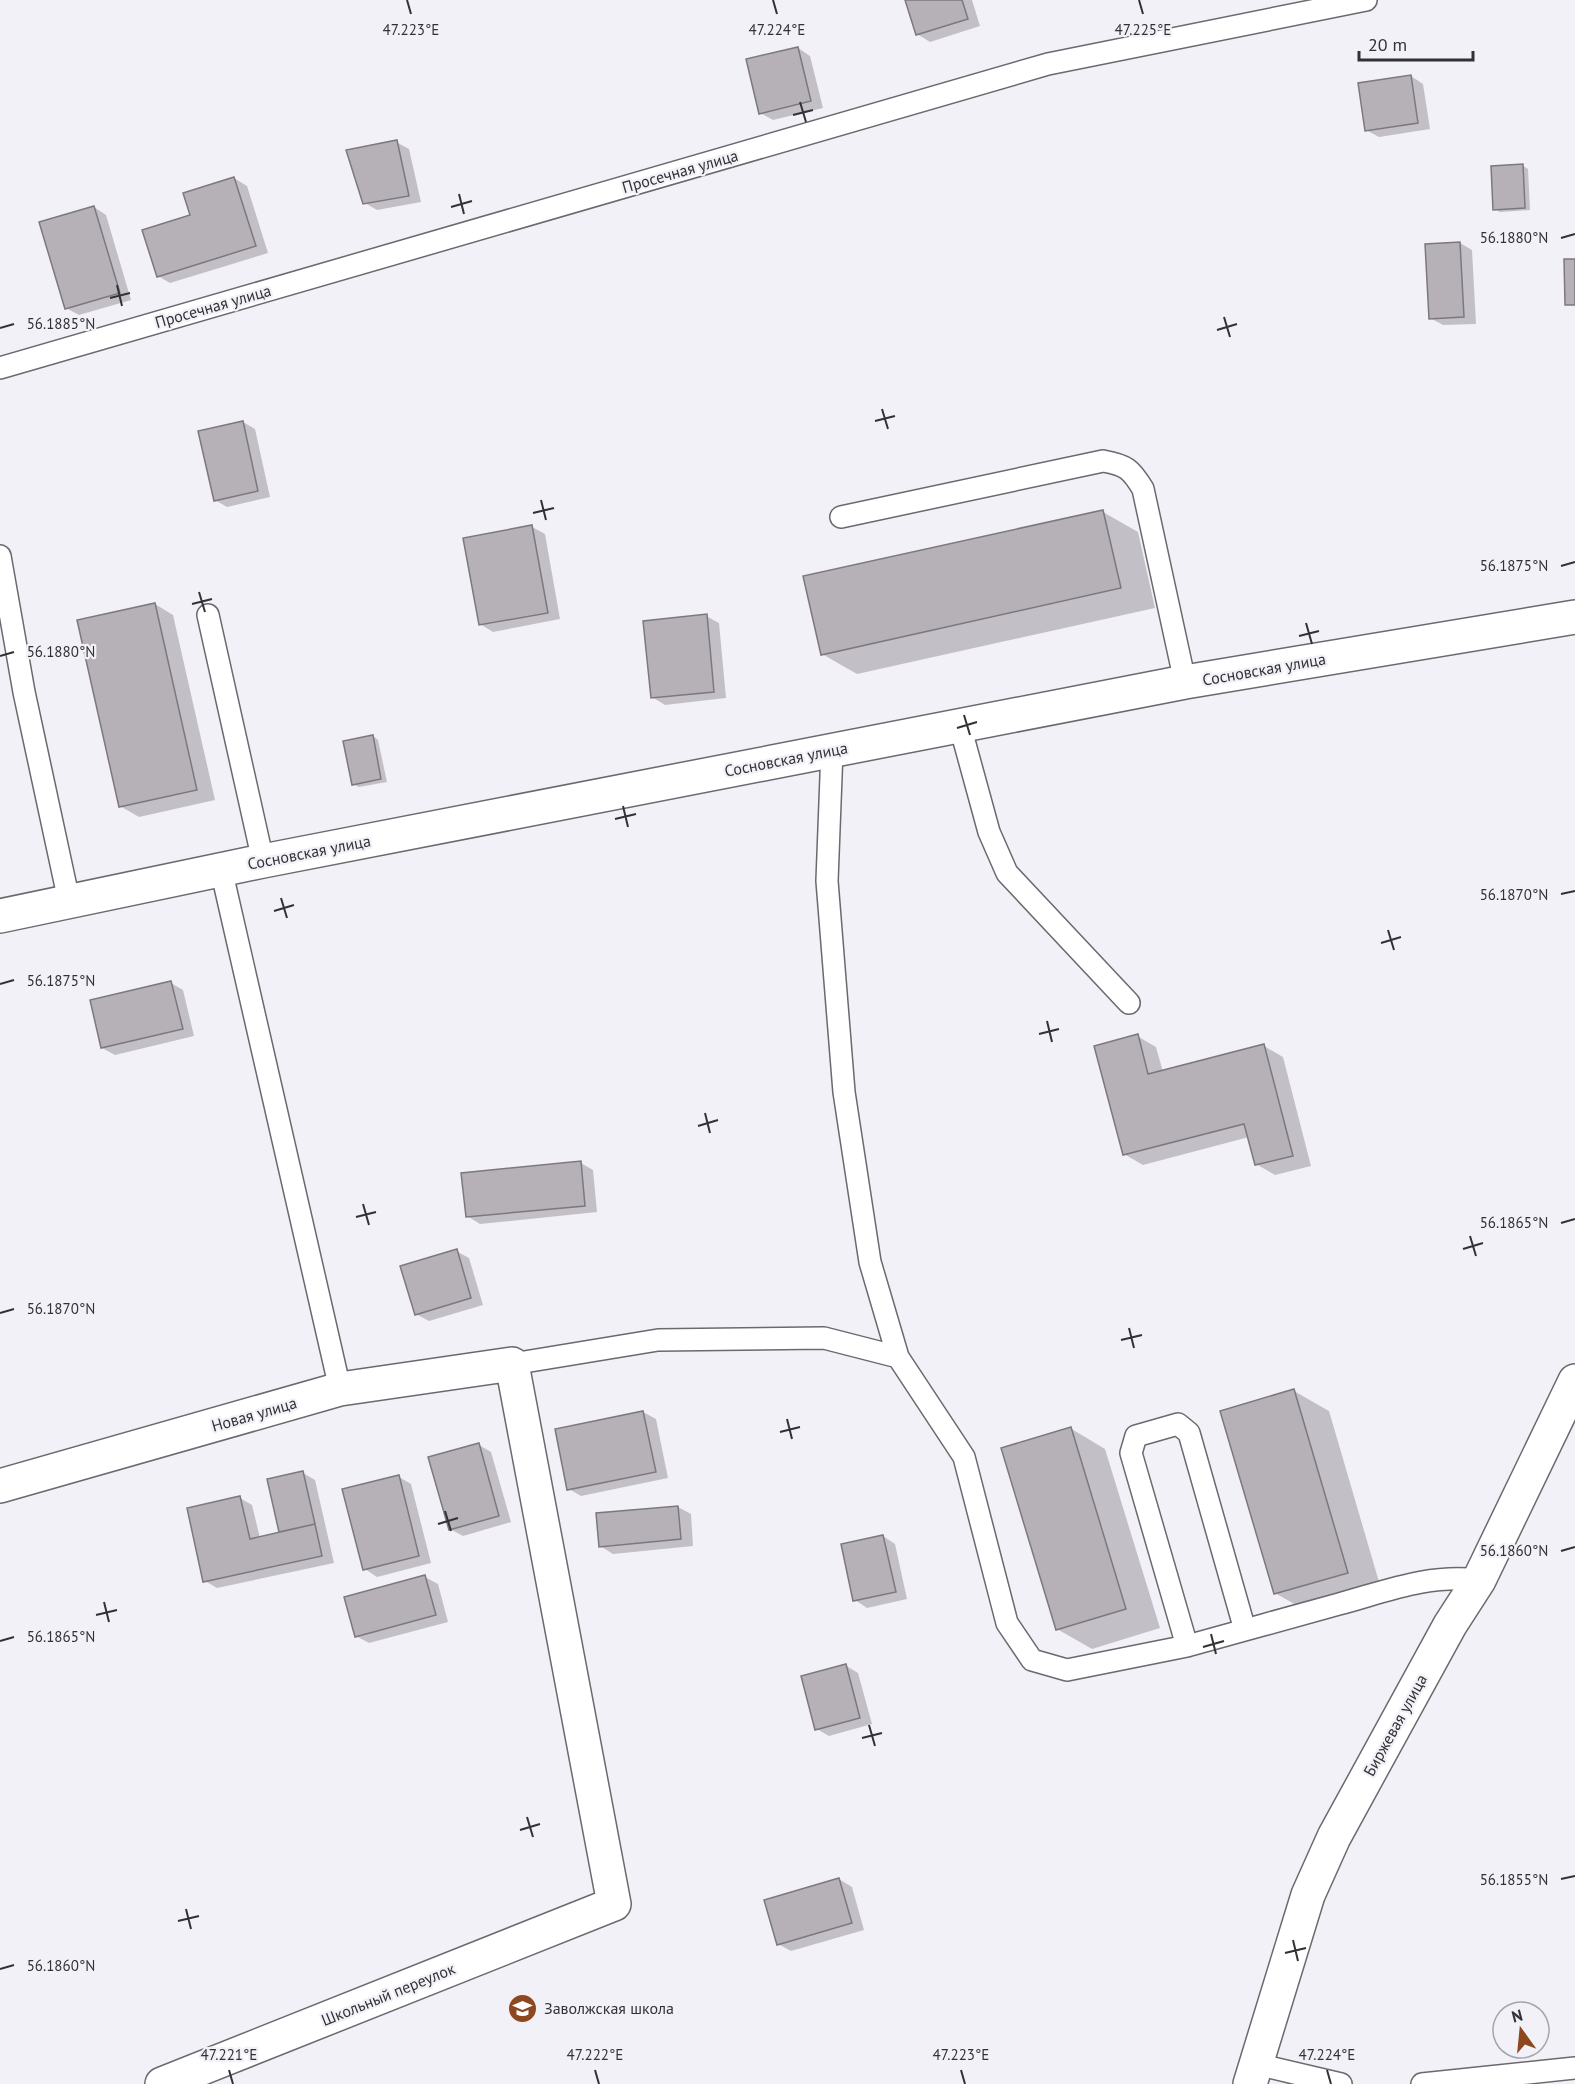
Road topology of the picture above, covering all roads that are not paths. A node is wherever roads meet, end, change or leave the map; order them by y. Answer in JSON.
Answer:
{"nodes":[{"id":1,"x":1366,"y":0,"type":"edge"},
{"id":2,"x":0,"y":368,"type":"edge"},
{"id":3,"x":841,"y":517,"type":"dead end"},
{"id":4,"x":0,"y":556,"type":"edge"},
{"id":5,"x":208,"y":615,"type":"dead end"},
{"id":6,"x":1575,"y":617,"type":"edge"},
{"id":7,"x":1185,"y":682,"type":"junction"},
{"id":8,"x":960,"y":726,"type":"junction"},
{"id":9,"x":831,"y":750,"type":"junction"},
{"id":10,"x":263,"y":861,"type":"junction"},
{"id":11,"x":221,"y":869,"type":"junction"},
{"id":12,"x":69,"y":901,"type":"junction"},
{"id":13,"x":0,"y":915,"type":"edge"},
{"id":14,"x":1129,"y":1003,"type":"dead end"},
{"id":15,"x":898,"y":1357,"type":"junction"},
{"id":16,"x":512,"y":1364,"type":"junction"},
{"id":17,"x":1575,"y":1381,"type":"edge"},
{"id":18,"x":340,"y":1389,"type":"junction"},
{"id":19,"x":0,"y":1486,"type":"edge"},
{"id":20,"x":1479,"y":1580,"type":"junction"},
{"id":21,"x":1245,"y":1630,"type":"junction"},
{"id":22,"x":1187,"y":1646,"type":"junction"},
{"id":23,"x":1575,"y":2068,"type":"edge"},
{"id":24,"x":1253,"y":2074,"type":"edge"},
{"id":25,"x":162,"y":2084,"type":"edge"},
{"id":26,"x":1341,"y":2084,"type":"edge"},
{"id":27,"x":1422,"y":2084,"type":"edge"}],
"edges":[{"from":1,"to":2,"type":"lane","name":"Просечная улица"},
{"from":3,"to":7,"type":"lane"},
{"from":4,"to":12,"type":"lane"},
{"from":5,"to":10,"type":"lane"},
{"from":6,"to":7,"type":"street","name":"Сосновская улица"},
{"from":7,"to":8,"type":"street","name":"Сосновская улица"},
{"from":8,"to":9,"type":"street","name":"Сосновская улица"},
{"from":8,"to":14,"type":"lane"},
{"from":9,"to":10,"type":"street","name":"Сосновская улица"},
{"from":9,"to":15,"type":"lane"},
{"from":10,"to":11,"type":"street","name":"Сосновская улица"},
{"from":11,"to":12,"type":"street","name":"Сосновская улица"},
{"from":11,"to":18,"type":"lane"},
{"from":12,"to":13,"type":"street","name":"Сосновская улица"},
{"from":15,"to":16,"type":"lane"},
{"from":15,"to":22,"type":"lane"},
{"from":16,"to":18,"type":"street","name":"Новая улица"},
{"from":16,"to":25,"type":"street","name":"Школьный переулок"},
{"from":17,"to":20,"type":"street","name":"Биржевая улица"},
{"from":18,"to":19,"type":"street","name":"Новая улица"},
{"from":20,"to":21,"type":"lane"},
{"from":20,"to":24,"type":"street","name":"Биржевая улица"},
{"from":21,"to":22,"type":"lane"},
{"from":21,"to":22,"type":"lane"},
{"from":23,"to":27,"type":"lane"},
{"from":24,"to":26,"type":"lane"}]}
